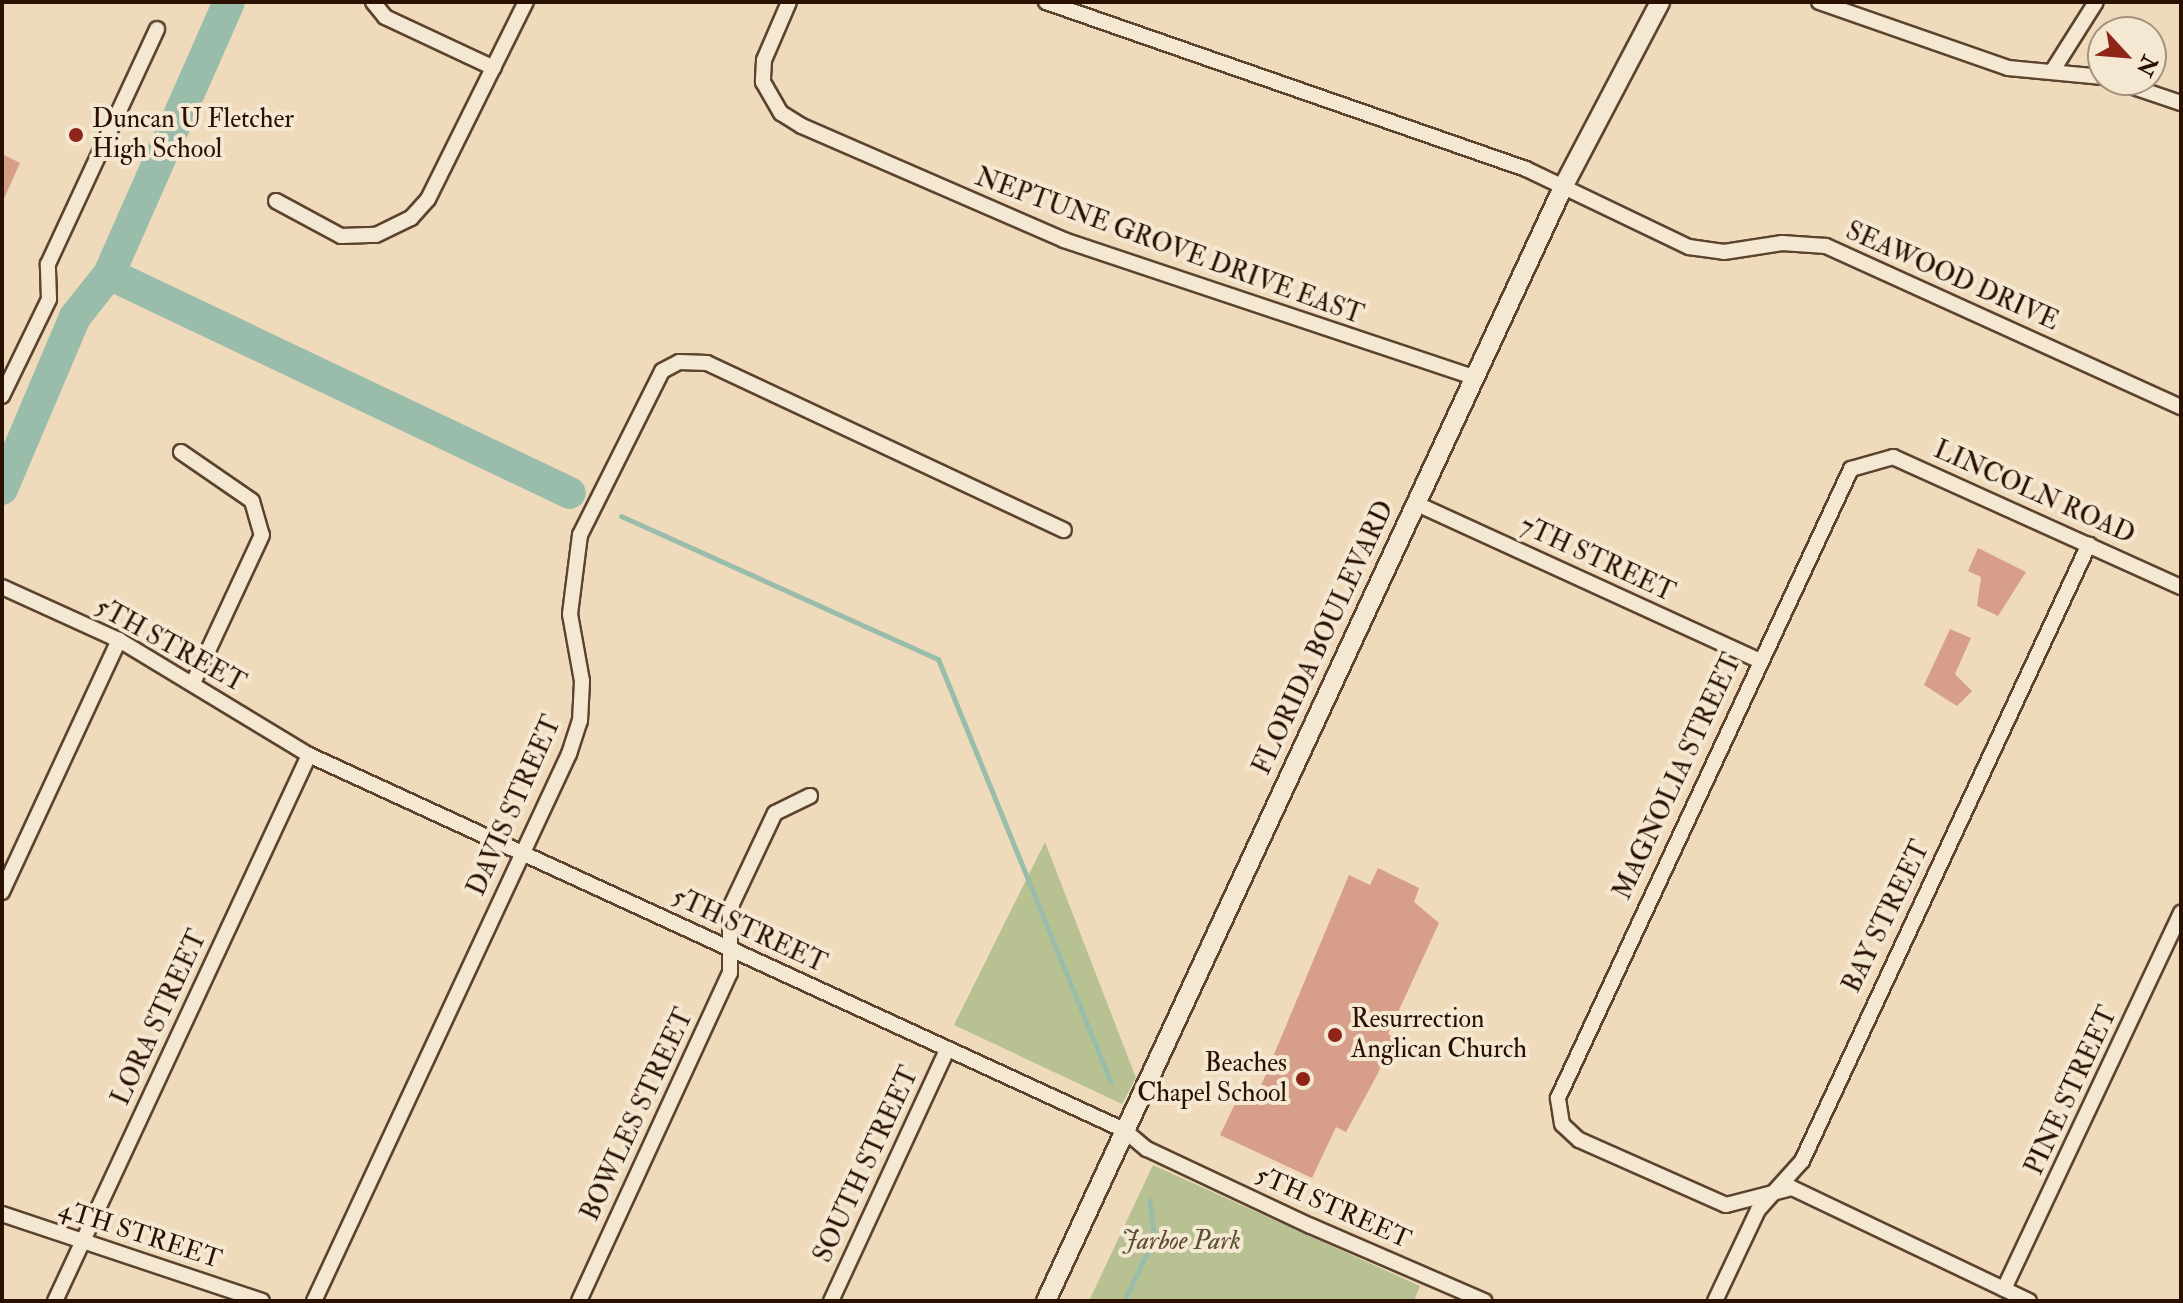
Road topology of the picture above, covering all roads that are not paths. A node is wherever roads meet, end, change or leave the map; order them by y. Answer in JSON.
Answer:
{"nodes":[{"id":1,"x":373,"y":2,"type":"edge"},
{"id":2,"x":526,"y":2,"type":"edge"},
{"id":3,"x":1046,"y":2,"type":"edge"},
{"id":4,"x":1660,"y":2,"type":"edge"},
{"id":5,"x":1819,"y":2,"type":"edge"},
{"id":6,"x":2096,"y":2,"type":"edge"},
{"id":7,"x":786,"y":7,"type":"edge"},
{"id":8,"x":157,"y":29,"type":"dead end"},
{"id":9,"x":494,"y":68,"type":"junction"},
{"id":10,"x":2053,"y":70,"type":"junction"},
{"id":11,"x":2087,"y":75,"type":"edge"},
{"id":12,"x":2160,"y":96,"type":"edge"},
{"id":13,"x":2181,"y":103,"type":"edge"},
{"id":14,"x":1563,"y":187,"type":"junction"},
{"id":15,"x":276,"y":201,"type":"dead end"},
{"id":16,"x":1474,"y":377,"type":"junction"},
{"id":17,"x":2,"y":396,"type":"edge"},
{"id":18,"x":2181,"y":407,"type":"edge"},
{"id":19,"x":181,"y":452,"type":"dead end"},
{"id":20,"x":1864,"y":461,"type":"joint"},
{"id":21,"x":1415,"y":503,"type":"junction"},
{"id":22,"x":1064,"y":530,"type":"dead end"},
{"id":23,"x":2089,"y":544,"type":"junction"},
{"id":24,"x":2,"y":587,"type":"edge"},
{"id":25,"x":2181,"y":587,"type":"edge"},
{"id":26,"x":119,"y":640,"type":"junction"},
{"id":27,"x":1760,"y":661,"type":"junction"},
{"id":28,"x":193,"y":683,"type":"junction"},
{"id":29,"x":309,"y":755,"type":"junction"},
{"id":30,"x":810,"y":796,"type":"dead end"},
{"id":31,"x":523,"y":851,"type":"junction"},
{"id":32,"x":2,"y":892,"type":"edge"},
{"id":33,"x":2181,"y":913,"type":"edge"},
{"id":34,"x":729,"y":947,"type":"junction"},
{"id":35,"x":947,"y":1050,"type":"junction"},
{"id":36,"x":1124,"y":1130,"type":"junction"},
{"id":37,"x":1774,"y":1194,"type":"junction"},
{"id":38,"x":2,"y":1214,"type":"edge"},
{"id":39,"x":83,"y":1242,"type":"junction"},
{"id":40,"x":2004,"y":1289,"type":"junction"},
{"id":41,"x":55,"y":1301,"type":"edge"},
{"id":42,"x":262,"y":1301,"type":"edge"},
{"id":43,"x":314,"y":1301,"type":"edge"},
{"id":44,"x":579,"y":1301,"type":"edge"},
{"id":45,"x":831,"y":1301,"type":"edge"},
{"id":46,"x":1046,"y":1301,"type":"edge"},
{"id":47,"x":1484,"y":1301,"type":"edge"},
{"id":48,"x":1715,"y":1301,"type":"edge"},
{"id":49,"x":2029,"y":1301,"type":"edge"}],
"edges":[{"from":1,"to":9,"type":"street"},
{"from":2,"to":9,"type":"street"},
{"from":3,"to":14,"type":"street","name":"SEAWOOD DRIVE"},
{"from":4,"to":14,"type":"street","name":"FLORIDA BOULEVARD"},
{"from":5,"to":10,"type":"street"},
{"from":6,"to":10,"type":"street"},
{"from":7,"to":16,"type":"street","name":"NEPTUNE GROVE DRIVE EAST"},
{"from":8,"to":17,"type":"street"},
{"from":9,"to":15,"type":"street"},
{"from":10,"to":11,"type":"street"},
{"from":12,"to":13,"type":"street"},
{"from":14,"to":16,"type":"street","name":"FLORIDA BOULEVARD"},
{"from":14,"to":18,"type":"street","name":"SEAWOOD DRIVE"},
{"from":16,"to":21,"type":"street","name":"FLORIDA BOULEVARD"},
{"from":19,"to":28,"type":"street"},
{"from":20,"to":23,"type":"street","name":"LINCOLN ROAD"},
{"from":20,"to":27,"type":"street","name":"MAGNOLIA STREET"},
{"from":21,"to":27,"type":"street","name":"7TH STREET"},
{"from":21,"to":36,"type":"street","name":"FLORIDA BOULEVARD"},
{"from":22,"to":31,"type":"street","name":"DAVIS STREET"},
{"from":23,"to":25,"type":"street","name":"LINCOLN ROAD"},
{"from":23,"to":37,"type":"street","name":"BAY STREET"},
{"from":24,"to":26,"type":"street","name":"5TH STREET"},
{"from":26,"to":28,"type":"street","name":"5TH STREET"},
{"from":26,"to":32,"type":"street"},
{"from":27,"to":37,"type":"street","name":"MAGNOLIA STREET"},
{"from":28,"to":29,"type":"street","name":"5TH STREET"},
{"from":29,"to":31,"type":"street","name":"5TH STREET"},
{"from":29,"to":39,"type":"street","name":"LORA STREET"},
{"from":30,"to":34,"type":"street","name":"BOWLES STREET"},
{"from":31,"to":34,"type":"street","name":"5TH STREET"},
{"from":31,"to":43,"type":"street","name":"DAVIS STREET"},
{"from":33,"to":40,"type":"street","name":"PINE STREET"},
{"from":34,"to":35,"type":"street","name":"5TH STREET"},
{"from":34,"to":44,"type":"street","name":"BOWLES STREET"},
{"from":35,"to":36,"type":"street","name":"5TH STREET"},
{"from":35,"to":45,"type":"street","name":"SOUTH STREET"},
{"from":36,"to":46,"type":"street","name":"FLORIDA BOULEVARD"},
{"from":36,"to":47,"type":"street","name":"5TH STREET"},
{"from":37,"to":40,"type":"street"},
{"from":37,"to":48,"type":"street","name":"BAY STREET"},
{"from":38,"to":39,"type":"street","name":"4TH STREET"},
{"from":39,"to":41,"type":"street","name":"LORA STREET"},
{"from":39,"to":42,"type":"street","name":"4TH STREET"},
{"from":40,"to":49,"type":"street"}]}
